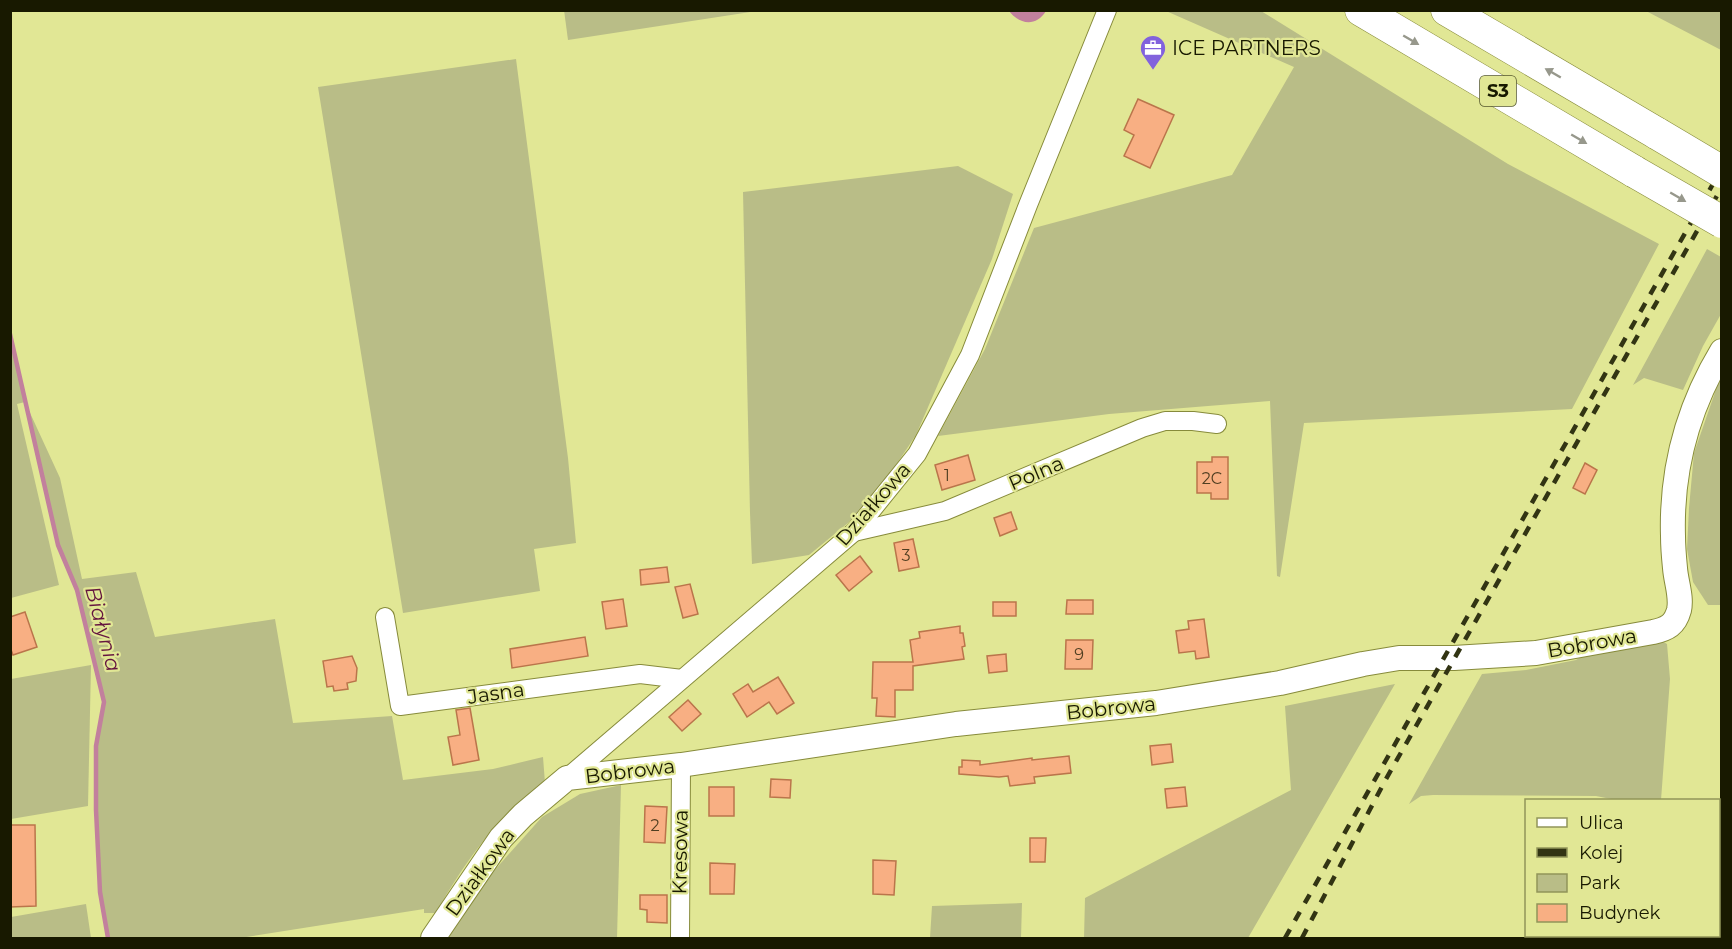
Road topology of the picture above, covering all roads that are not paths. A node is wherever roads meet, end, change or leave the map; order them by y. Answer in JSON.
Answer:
{"nodes":[{"id":1,"x":1107,"y":10,"type":"edge"},
{"id":2,"x":1361,"y":10,"type":"edge"},
{"id":3,"x":1447,"y":10,"type":"edge"},
{"id":4,"x":1722,"y":172,"type":"edge"},
{"id":5,"x":1722,"y":222,"type":"edge"},
{"id":6,"x":1722,"y":351,"type":"edge"},
{"id":7,"x":1217,"y":423,"type":"dead end"},
{"id":8,"x":854,"y":532,"type":"junction"},
{"id":9,"x":385,"y":617,"type":"dead end"},
{"id":10,"x":682,"y":679,"type":"junction"},
{"id":11,"x":681,"y":765,"type":"junction"},
{"id":12,"x":567,"y":778,"type":"junction"},
{"id":13,"x":433,"y":939,"type":"edge"},
{"id":14,"x":680,"y":939,"type":"edge"}],
"edges":[{"from":1,"to":8,"type":"street","name":"Działkowa"},
{"from":2,"to":5,"type":"highway","number":"S3","one_way":true,"bridge":true},
{"from":4,"to":3,"type":"highway","number":"S3","one_way":true,"bridge":true},
{"from":6,"to":11,"type":"street","name":"Bobrowa"},
{"from":7,"to":8,"type":"street","name":"Polna"},
{"from":8,"to":10,"type":"street","name":"Działkowa"},
{"from":9,"to":10,"type":"street","name":"Jasna"},
{"from":10,"to":12,"type":"street","name":"Działkowa"},
{"from":11,"to":12,"type":"street","name":"Bobrowa"},
{"from":11,"to":14,"type":"street","name":"Kresowa"},
{"from":12,"to":13,"type":"street","name":"Działkowa"}]}
